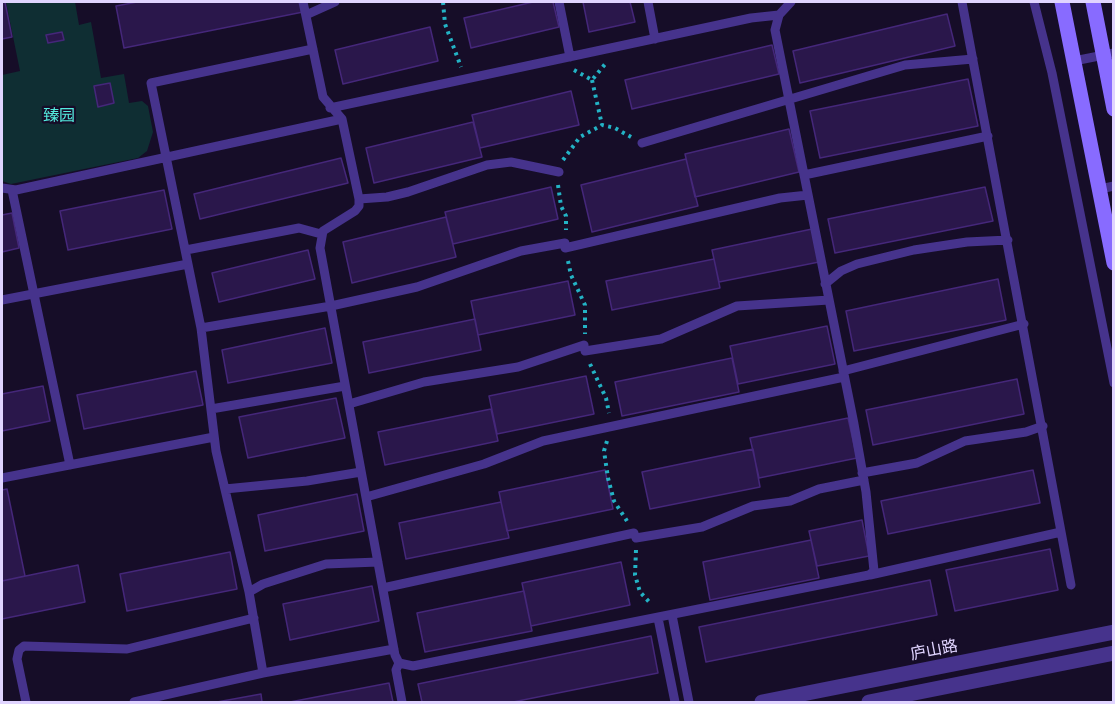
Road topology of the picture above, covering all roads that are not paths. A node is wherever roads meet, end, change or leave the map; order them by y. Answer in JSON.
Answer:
{"nodes":[{"id":1,"x":303,"y":2,"type":"edge"},
{"id":2,"x":335,"y":2,"type":"edge"},
{"id":3,"x":559,"y":2,"type":"edge"},
{"id":4,"x":648,"y":2,"type":"edge"},
{"id":5,"x":791,"y":2,"type":"edge"},
{"id":6,"x":962,"y":2,"type":"edge"},
{"id":7,"x":1034,"y":2,"type":"edge"},
{"id":8,"x":1062,"y":2,"type":"edge"},
{"id":9,"x":1092,"y":2,"type":"edge"},
{"id":10,"x":306,"y":15,"type":"junction"},
{"id":11,"x":779,"y":15,"type":"junction"},
{"id":12,"x":655,"y":39,"type":"junction"},
{"id":13,"x":313,"y":49,"type":"junction"},
{"id":14,"x":1108,"y":54,"type":"edge"},
{"id":15,"x":570,"y":57,"type":"junction"},
{"id":16,"x":973,"y":59,"type":"junction"},
{"id":17,"x":1074,"y":61,"type":"junction"},
{"id":18,"x":789,"y":101,"type":"junction"},
{"id":19,"x":330,"y":108,"type":"junction"},
{"id":20,"x":1113,"y":109,"type":"edge"},
{"id":21,"x":342,"y":119,"type":"junction"},
{"id":22,"x":988,"y":136,"type":"junction"},
{"id":23,"x":642,"y":143,"type":"dead end"},
{"id":24,"x":166,"y":156,"type":"junction"},
{"id":25,"x":558,"y":172,"type":"dead end"},
{"id":26,"x":804,"y":174,"type":"junction"},
{"id":27,"x":2,"y":188,"type":"edge"},
{"id":28,"x":1107,"y":188,"type":"edge"},
{"id":29,"x":12,"y":190,"type":"junction"},
{"id":30,"x":808,"y":195,"type":"junction"},
{"id":31,"x":359,"y":199,"type":"junction"},
{"id":32,"x":321,"y":234,"type":"junction"},
{"id":33,"x":1008,"y":240,"type":"junction"},
{"id":34,"x":186,"y":250,"type":"junction"},
{"id":35,"x":1113,"y":263,"type":"edge"},
{"id":36,"x":188,"y":264,"type":"junction"},
{"id":37,"x":825,"y":284,"type":"junction"},
{"id":38,"x":35,"y":293,"type":"junction"},
{"id":39,"x":2,"y":300,"type":"edge"},
{"id":40,"x":829,"y":300,"type":"junction"},
{"id":41,"x":331,"y":306,"type":"junction"},
{"id":42,"x":1024,"y":324,"type":"junction"},
{"id":43,"x":201,"y":328,"type":"junction"},
{"id":44,"x":844,"y":374,"type":"junction"},
{"id":45,"x":1113,"y":383,"type":"edge"},
{"id":46,"x":345,"y":386,"type":"junction"},
{"id":47,"x":349,"y":404,"type":"junction"},
{"id":48,"x":211,"y":409,"type":"junction"},
{"id":49,"x":1043,"y":426,"type":"junction"},
{"id":50,"x":214,"y":436,"type":"junction"},
{"id":51,"x":70,"y":465,"type":"junction"},
{"id":52,"x":361,"y":472,"type":"junction"},
{"id":53,"x":863,"y":476,"type":"junction"},
{"id":54,"x":2,"y":478,"type":"edge"},
{"id":55,"x":225,"y":489,"type":"junction"},
{"id":56,"x":366,"y":497,"type":"junction"},
{"id":57,"x":1061,"y":532,"type":"junction"},
{"id":58,"x":378,"y":562,"type":"junction"},
{"id":59,"x":869,"y":575,"type":"junction"},
{"id":60,"x":1071,"y":585,"type":"dead end"},
{"id":61,"x":383,"y":588,"type":"junction"},
{"id":62,"x":249,"y":592,"type":"junction"},
{"id":63,"x":672,"y":615,"type":"junction"},
{"id":64,"x":254,"y":618,"type":"junction"},
{"id":65,"x":658,"y":618,"type":"junction"},
{"id":66,"x":1113,"y":632,"type":"edge"},
{"id":67,"x":394,"y":649,"type":"junction"},
{"id":68,"x":1113,"y":653,"type":"edge"},
{"id":69,"x":399,"y":663,"type":"junction"},
{"id":70,"x":262,"y":673,"type":"junction"},
{"id":71,"x":26,"y":702,"type":"edge"},
{"id":72,"x":134,"y":702,"type":"edge"},
{"id":73,"x":402,"y":702,"type":"edge"},
{"id":74,"x":675,"y":702,"type":"edge"},
{"id":75,"x":689,"y":702,"type":"edge"},
{"id":76,"x":762,"y":702,"type":"edge"},
{"id":77,"x":869,"y":702,"type":"edge"}],
"edges":[{"from":1,"to":10,"type":"lane"},
{"from":2,"to":10,"type":"lane"},
{"from":3,"to":15,"type":"lane"},
{"from":4,"to":12,"type":"lane"},
{"from":5,"to":11,"type":"lane"},
{"from":6,"to":16,"type":"lane"},
{"from":7,"to":45,"type":"lane"},
{"from":8,"to":17,"type":"main road"},
{"from":9,"to":14,"type":"main road"},
{"from":10,"to":13,"type":"lane"},
{"from":11,"to":12,"type":"lane"},
{"from":11,"to":18,"type":"lane"},
{"from":12,"to":15,"type":"lane"},
{"from":13,"to":19,"type":"lane"},
{"from":13,"to":24,"type":"lane"},
{"from":14,"to":17,"type":"lane"},
{"from":14,"to":20,"type":"main road"},
{"from":15,"to":19,"type":"lane"},
{"from":16,"to":18,"type":"lane"},
{"from":16,"to":22,"type":"lane"},
{"from":17,"to":28,"type":"main road"},
{"from":18,"to":23,"type":"lane"},
{"from":18,"to":26,"type":"lane"},
{"from":19,"to":21,"type":"lane"},
{"from":21,"to":24,"type":"lane"},
{"from":21,"to":31,"type":"lane"},
{"from":22,"to":26,"type":"lane"},
{"from":22,"to":33,"type":"lane"},
{"from":24,"to":29,"type":"lane"},
{"from":24,"to":34,"type":"lane"},
{"from":25,"to":31,"type":"lane"},
{"from":26,"to":30,"type":"lane"},
{"from":27,"to":29,"type":"lane"},
{"from":28,"to":35,"type":"main road"},
{"from":29,"to":38,"type":"lane"},
{"from":30,"to":37,"type":"lane"},
{"from":30,"to":41,"type":"lane"},
{"from":31,"to":32,"type":"lane"},
{"from":32,"to":34,"type":"lane"},
{"from":32,"to":41,"type":"lane"},
{"from":33,"to":37,"type":"lane"},
{"from":33,"to":42,"type":"lane"},
{"from":34,"to":36,"type":"lane"},
{"from":36,"to":38,"type":"lane"},
{"from":36,"to":43,"type":"lane"},
{"from":37,"to":40,"type":"lane"},
{"from":38,"to":39,"type":"lane"},
{"from":38,"to":51,"type":"lane"},
{"from":40,"to":44,"type":"lane"},
{"from":40,"to":47,"type":"lane"},
{"from":41,"to":43,"type":"lane"},
{"from":41,"to":46,"type":"lane"},
{"from":42,"to":44,"type":"lane"},
{"from":42,"to":49,"type":"lane"},
{"from":43,"to":48,"type":"lane"},
{"from":44,"to":53,"type":"lane"},
{"from":44,"to":56,"type":"lane"},
{"from":46,"to":47,"type":"lane"},
{"from":46,"to":48,"type":"lane"},
{"from":47,"to":52,"type":"lane"},
{"from":48,"to":50,"type":"lane"},
{"from":49,"to":53,"type":"lane"},
{"from":49,"to":57,"type":"lane"},
{"from":50,"to":51,"type":"lane"},
{"from":50,"to":55,"type":"lane"},
{"from":51,"to":54,"type":"lane"},
{"from":52,"to":55,"type":"lane"},
{"from":52,"to":56,"type":"lane"},
{"from":53,"to":59,"type":"lane"},
{"from":53,"to":61,"type":"lane"},
{"from":55,"to":62,"type":"lane"},
{"from":56,"to":58,"type":"lane"},
{"from":57,"to":59,"type":"lane"},
{"from":57,"to":60,"type":"lane"},
{"from":58,"to":61,"type":"lane"},
{"from":58,"to":62,"type":"lane"},
{"from":59,"to":63,"type":"lane"},
{"from":61,"to":67,"type":"lane"},
{"from":62,"to":64,"type":"lane"},
{"from":63,"to":65,"type":"lane"},
{"from":63,"to":75,"type":"lane"},
{"from":64,"to":70,"type":"lane"},
{"from":64,"to":71,"type":"lane"},
{"from":65,"to":69,"type":"lane"},
{"from":65,"to":74,"type":"lane"},
{"from":66,"to":76,"type":"street","name":"庐山路"},
{"from":67,"to":69,"type":"lane"},
{"from":67,"to":70,"type":"lane"},
{"from":68,"to":77,"type":"street"},
{"from":69,"to":73,"type":"lane"},
{"from":70,"to":72,"type":"lane"}]}
